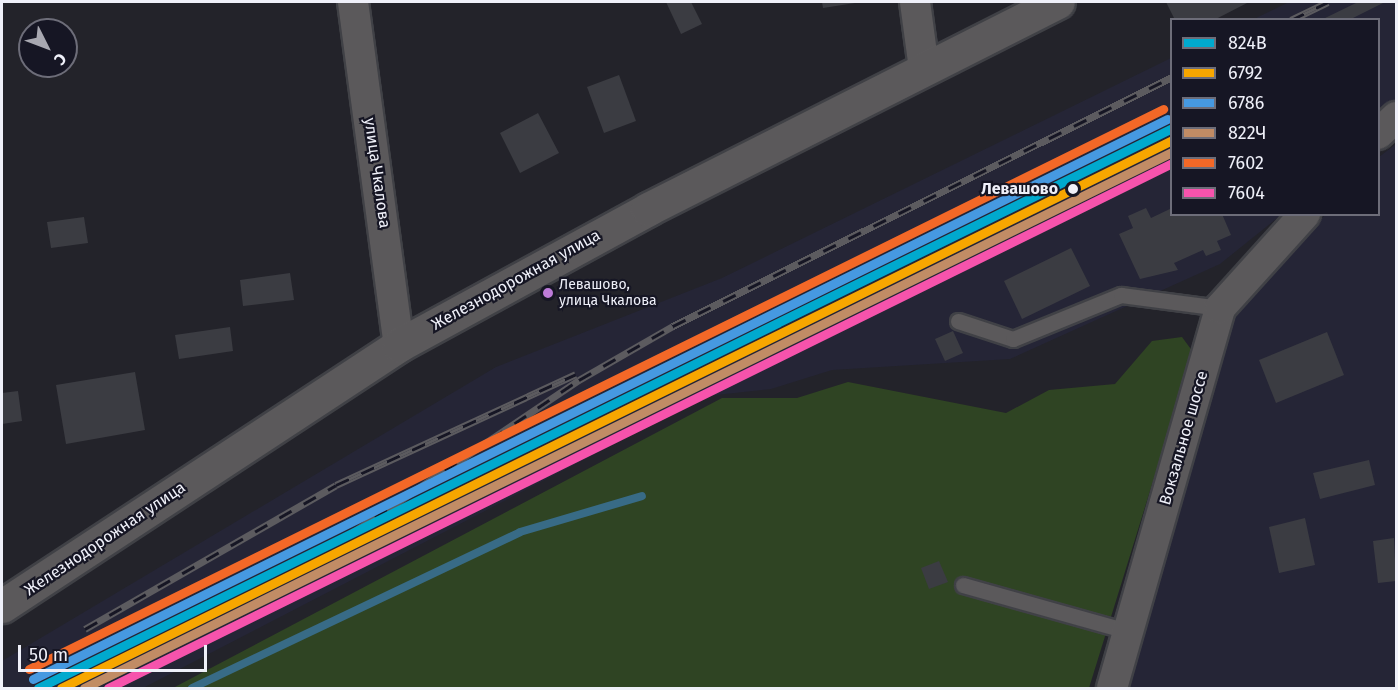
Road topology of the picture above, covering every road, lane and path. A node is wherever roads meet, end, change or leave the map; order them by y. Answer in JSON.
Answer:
{"nodes":[{"id":1,"x":354,"y":2,"type":"edge"},
{"id":2,"x":915,"y":2,"type":"edge"},
{"id":3,"x":1058,"y":2,"type":"edge"},
{"id":4,"x":924,"y":69,"type":"junction"},
{"id":5,"x":1396,"y":117,"type":"edge"},
{"id":6,"x":1380,"y":132,"type":"edge"},
{"id":7,"x":1303,"y":216,"type":"edge"},
{"id":8,"x":1220,"y":308,"type":"junction"},
{"id":9,"x":958,"y":321,"type":"dead end"},
{"id":10,"x":399,"y":345,"type":"junction"},
{"id":11,"x":963,"y":585,"type":"dead end"},
{"id":12,"x":2,"y":606,"type":"edge"},
{"id":13,"x":1130,"y":632,"type":"junction"},
{"id":14,"x":1112,"y":688,"type":"edge"}],
"edges":[{"from":1,"to":10,"type":"street","name":"улица Чкалова"},
{"from":2,"to":4,"type":"street"},
{"from":3,"to":4,"type":"street","name":"Железнодорожная улица"},
{"from":4,"to":10,"type":"street","name":"Железнодорожная улица"},
{"from":5,"to":6,"type":"street"},
{"from":7,"to":8,"type":"street","name":"Вокзальное шоссе"},
{"from":8,"to":9,"type":"lane"},
{"from":8,"to":13,"type":"street","name":"Вокзальное шоссе"},
{"from":10,"to":12,"type":"street","name":"Железнодорожная улица"},
{"from":11,"to":13,"type":"lane"},
{"from":13,"to":14,"type":"street","name":"Вокзальное шоссе"}]}
